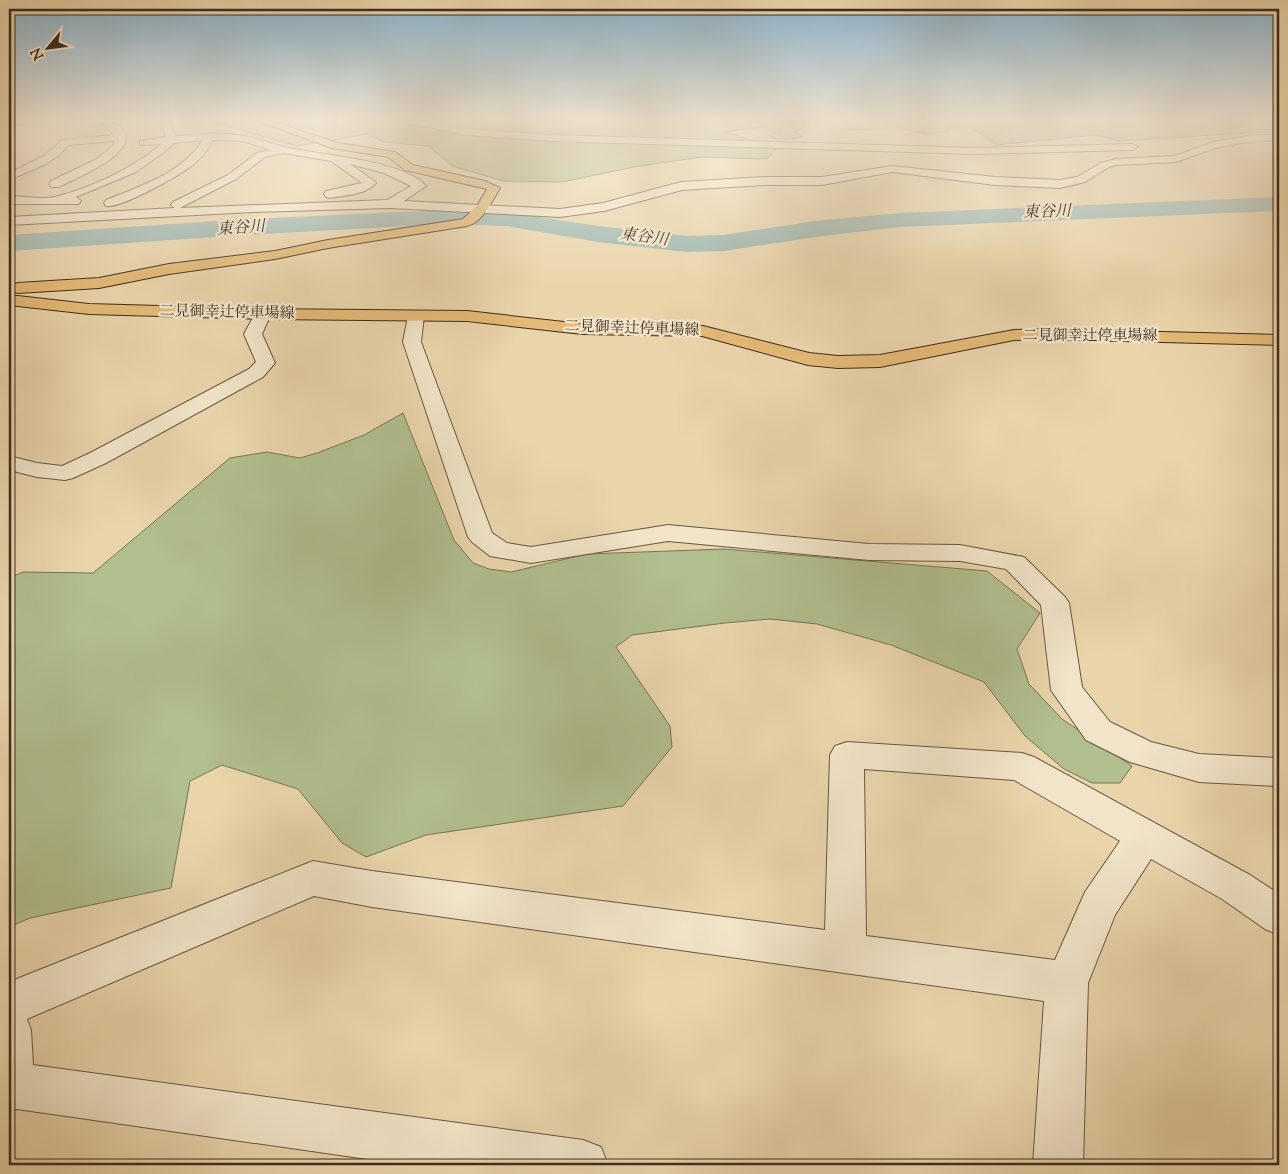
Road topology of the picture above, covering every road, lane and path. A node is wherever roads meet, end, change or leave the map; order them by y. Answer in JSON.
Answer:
{"nodes":[{"id":1,"x":73,"y":175,"type":"edge"},
{"id":2,"x":99,"y":175,"type":"edge"},
{"id":3,"x":122,"y":175,"type":"edge"},
{"id":4,"x":166,"y":175,"type":"edge"},
{"id":5,"x":235,"y":175,"type":"edge"},
{"id":6,"x":358,"y":175,"type":"edge"},
{"id":7,"x":398,"y":175,"type":"edge"},
{"id":8,"x":442,"y":175,"type":"edge"},
{"id":9,"x":865,"y":175,"type":"edge"},
{"id":10,"x":953,"y":175,"type":"edge"},
{"id":11,"x":1089,"y":175,"type":"edge"},
{"id":12,"x":39,"y":187,"type":"dead end"},
{"id":13,"x":9,"y":200,"type":"edge"},
{"id":14,"x":38,"y":200,"type":"junction"},
{"id":15,"x":55,"y":201,"type":"junction"},
{"id":16,"x":100,"y":202,"type":"junction"},
{"id":17,"x":390,"y":204,"type":"junction"},
{"id":18,"x":177,"y":206,"type":"junction"},
{"id":19,"x":482,"y":208,"type":"junction"},
{"id":20,"x":9,"y":212,"type":"edge"},
{"id":21,"x":9,"y":220,"type":"edge"},
{"id":22,"x":9,"y":289,"type":"edge"},
{"id":23,"x":9,"y":300,"type":"edge"},
{"id":24,"x":263,"y":314,"type":"junction"},
{"id":25,"x":416,"y":316,"type":"junction"},
{"id":26,"x":1279,"y":340,"type":"edge"},
{"id":27,"x":9,"y":463,"type":"edge"},
{"id":28,"x":1279,"y":772,"type":"edge"},
{"id":29,"x":1145,"y":836,"type":"junction"},
{"id":30,"x":1279,"y":916,"type":"edge"},
{"id":31,"x":845,"y":952,"type":"junction"},
{"id":32,"x":1067,"y":983,"type":"junction"},
{"id":33,"x":9,"y":1004,"type":"edge"},
{"id":34,"x":9,"y":1030,"type":"edge"},
{"id":35,"x":10,"y":1087,"type":"edge"},
{"id":36,"x":583,"y":1165,"type":"edge"},
{"id":37,"x":1058,"y":1165,"type":"edge"}],
"edges":[{"from":1,"to":12,"type":"street"},
{"from":2,"to":14,"type":"street"},
{"from":3,"to":15,"type":"street"},
{"from":4,"to":16,"type":"street"},
{"from":5,"to":18,"type":"street"},
{"from":6,"to":18,"type":"street"},
{"from":7,"to":17,"type":"street"},
{"from":8,"to":19,"type":"main road"},
{"from":9,"to":19,"type":"street"},
{"from":10,"to":11,"type":"street"},
{"from":13,"to":14,"type":"street"},
{"from":14,"to":15,"type":"street"},
{"from":14,"to":20,"type":"street"},
{"from":15,"to":16,"type":"street"},
{"from":15,"to":21,"type":"street"},
{"from":16,"to":18,"type":"street"},
{"from":17,"to":19,"type":"street"},
{"from":17,"to":21,"type":"street"},
{"from":19,"to":22,"type":"main road"},
{"from":23,"to":24,"type":"main road","name":"二見御幸辻停車場線"},
{"from":24,"to":25,"type":"main road","name":"二見御幸辻停車場線"},
{"from":24,"to":27,"type":"street"},
{"from":25,"to":26,"type":"main road","name":"二見御幸辻停車場線"},
{"from":25,"to":28,"type":"street"},
{"from":29,"to":30,"type":"street"},
{"from":29,"to":31,"type":"street"},
{"from":29,"to":32,"type":"street"},
{"from":31,"to":32,"type":"street"},
{"from":31,"to":33,"type":"street"},
{"from":32,"to":37,"type":"street"},
{"from":34,"to":35,"type":"street"},
{"from":35,"to":36,"type":"street"}]}
